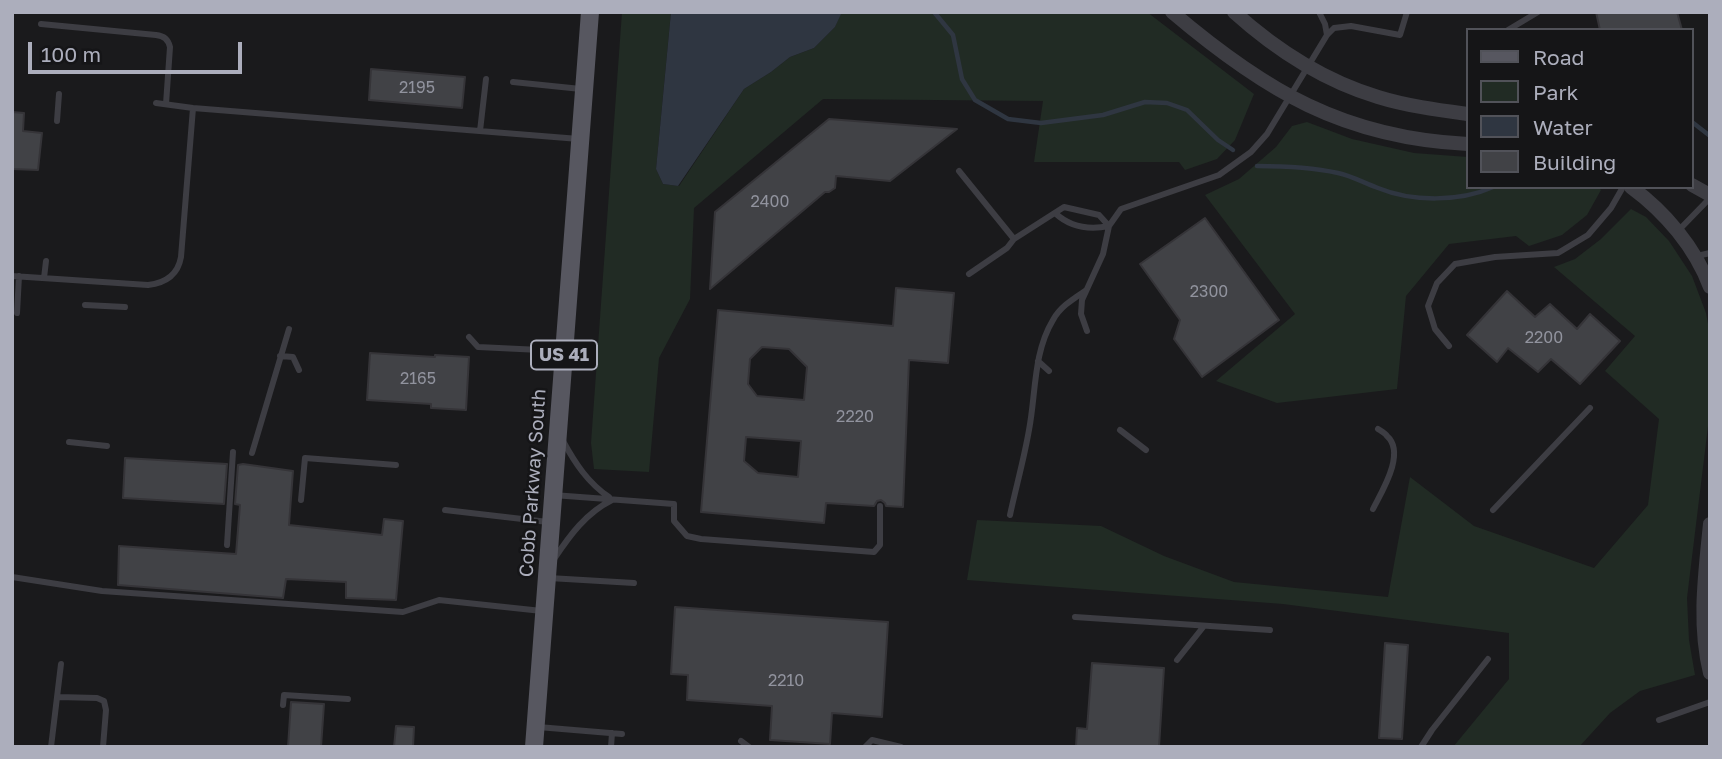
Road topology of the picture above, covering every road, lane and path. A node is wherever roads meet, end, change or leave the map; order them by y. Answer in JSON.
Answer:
{"nodes":[{"id":1,"x":590,"y":12,"type":"edge"},
{"id":2,"x":1172,"y":12,"type":"edge"},
{"id":3,"x":1234,"y":12,"type":"edge"},
{"id":4,"x":1319,"y":12,"type":"edge"},
{"id":5,"x":1407,"y":12,"type":"edge"},
{"id":6,"x":1538,"y":12,"type":"edge"},
{"id":7,"x":41,"y":24,"type":"dead end"},
{"id":8,"x":1511,"y":28,"type":"edge"},
{"id":9,"x":1327,"y":35,"type":"junction"},
{"id":10,"x":1309,"y":66,"type":"junction"},
{"id":11,"x":486,"y":79,"type":"dead end"},
{"id":12,"x":513,"y":82,"type":"dead end"},
{"id":13,"x":584,"y":89,"type":"junction"},
{"id":14,"x":59,"y":94,"type":"dead end"},
{"id":15,"x":1289,"y":96,"type":"junction"},
{"id":16,"x":156,"y":103,"type":"dead end"},
{"id":17,"x":166,"y":104,"type":"junction"},
{"id":18,"x":193,"y":108,"type":"junction"},
{"id":19,"x":1466,"y":114,"type":"edge"},
{"id":20,"x":57,"y":121,"type":"dead end"},
{"id":21,"x":480,"y":131,"type":"junction"},
{"id":22,"x":581,"y":139,"type":"junction"},
{"id":23,"x":1466,"y":144,"type":"edge"},
{"id":24,"x":959,"y":171,"type":"dead end"},
{"id":25,"x":1694,"y":186,"type":"edge"},
{"id":26,"x":1622,"y":189,"type":"edge"},
{"id":27,"x":1634,"y":189,"type":"edge"},
{"id":28,"x":1710,"y":197,"type":"edge"},
{"id":29,"x":1055,"y":213,"type":"junction"},
{"id":30,"x":1109,"y":226,"type":"junction"},
{"id":31,"x":1677,"y":232,"type":"junction"},
{"id":32,"x":1014,"y":239,"type":"junction"},
{"id":33,"x":1703,"y":255,"type":"edge"},
{"id":34,"x":46,"y":261,"type":"dead end"},
{"id":35,"x":969,"y":274,"type":"dead end"},
{"id":36,"x":16,"y":276,"type":"edge"},
{"id":37,"x":44,"y":278,"type":"junction"},
{"id":38,"x":1710,"y":287,"type":"edge"},
{"id":39,"x":1087,"y":290,"type":"junction"},
{"id":40,"x":85,"y":304,"type":"dead end"},
{"id":41,"x":125,"y":307,"type":"dead end"},
{"id":42,"x":17,"y":313,"type":"dead end"},
{"id":43,"x":289,"y":329,"type":"dead end"},
{"id":44,"x":1087,"y":331,"type":"dead end"},
{"id":45,"x":469,"y":337,"type":"dead end"},
{"id":46,"x":1450,"y":346,"type":"dead end"},
{"id":47,"x":564,"y":351,"type":"junction"},
{"id":48,"x":280,"y":356,"type":"junction"},
{"id":49,"x":1038,"y":361,"type":"junction"},
{"id":50,"x":299,"y":370,"type":"dead end"},
{"id":51,"x":1049,"y":371,"type":"dead end"},
{"id":52,"x":1590,"y":408,"type":"dead end"},
{"id":53,"x":1378,"y":429,"type":"dead end"},
{"id":54,"x":1120,"y":430,"type":"dead end"},
{"id":55,"x":558,"y":432,"type":"junction"},
{"id":56,"x":69,"y":442,"type":"dead end"},
{"id":57,"x":107,"y":446,"type":"dead end"},
{"id":58,"x":1146,"y":450,"type":"dead end"},
{"id":59,"x":233,"y":452,"type":"dead end"},
{"id":60,"x":252,"y":453,"type":"dead end"},
{"id":61,"x":396,"y":465,"type":"dead end"},
{"id":62,"x":553,"y":495,"type":"junction"},
{"id":63,"x":614,"y":499,"type":"junction"},
{"id":64,"x":301,"y":500,"type":"dead end"},
{"id":65,"x":880,"y":506,"type":"dead end"},
{"id":66,"x":1373,"y":509,"type":"dead end"},
{"id":67,"x":445,"y":510,"type":"dead end"},
{"id":68,"x":1493,"y":510,"type":"dead end"},
{"id":69,"x":1010,"y":515,"type":"dead end"},
{"id":70,"x":551,"y":522,"type":"junction"},
{"id":71,"x":1710,"y":524,"type":"edge"},
{"id":72,"x":227,"y":545,"type":"dead end"},
{"id":73,"x":547,"y":574,"type":"junction"},
{"id":74,"x":12,"y":577,"type":"edge"},
{"id":75,"x":634,"y":583,"type":"dead end"},
{"id":76,"x":544,"y":611,"type":"junction"},
{"id":77,"x":1075,"y":617,"type":"dead end"},
{"id":78,"x":1204,"y":626,"type":"junction"},
{"id":79,"x":1269,"y":630,"type":"dead end"},
{"id":80,"x":1488,"y":659,"type":"dead end"},
{"id":81,"x":1177,"y":660,"type":"dead end"},
{"id":82,"x":61,"y":664,"type":"dead end"},
{"id":83,"x":1710,"y":673,"type":"edge"},
{"id":84,"x":58,"y":697,"type":"junction"},
{"id":85,"x":348,"y":699,"type":"dead end"},
{"id":86,"x":1710,"y":702,"type":"edge"},
{"id":87,"x":283,"y":705,"type":"dead end"},
{"id":88,"x":1659,"y":720,"type":"dead end"},
{"id":89,"x":536,"y":726,"type":"junction"},
{"id":90,"x":612,"y":733,"type":"junction"},
{"id":91,"x":622,"y":734,"type":"dead end"},
{"id":92,"x":741,"y":741,"type":"dead end"},
{"id":93,"x":51,"y":747,"type":"edge"},
{"id":94,"x":103,"y":747,"type":"edge"},
{"id":95,"x":534,"y":747,"type":"edge"},
{"id":96,"x":611,"y":747,"type":"edge"},
{"id":97,"x":749,"y":747,"type":"edge"},
{"id":98,"x":865,"y":747,"type":"edge"},
{"id":99,"x":901,"y":747,"type":"edge"},
{"id":100,"x":1421,"y":747,"type":"edge"}],
"edges":[{"from":1,"to":13,"type":"main road","name":"Cobb Parkway South","number":"US 41"},
{"from":2,"to":15,"type":"street"},
{"from":3,"to":10,"type":"street"},
{"from":4,"to":9,"type":"lane"},
{"from":5,"to":9,"type":"lane"},
{"from":6,"to":8,"type":"lane"},
{"from":7,"to":17,"type":"lane"},
{"from":9,"to":10,"type":"lane"},
{"from":10,"to":15,"type":"lane"},
{"from":10,"to":19,"type":"street"},
{"from":11,"to":21,"type":"lane"},
{"from":12,"to":13,"type":"lane"},
{"from":13,"to":22,"type":"main road","name":"Cobb Parkway South","number":"US 41"},
{"from":14,"to":20,"type":"lane"},
{"from":15,"to":23,"type":"street"},
{"from":15,"to":30,"type":"lane"},
{"from":16,"to":17,"type":"lane"},
{"from":17,"to":18,"type":"lane"},
{"from":18,"to":21,"type":"lane"},
{"from":18,"to":37,"type":"lane"},
{"from":21,"to":22,"type":"lane"},
{"from":22,"to":47,"type":"main road","name":"Cobb Parkway South","number":"US 41"},
{"from":24,"to":32,"type":"lane"},
{"from":25,"to":28,"type":"street"},
{"from":26,"to":46,"type":"lane"},
{"from":27,"to":31,"type":"street"},
{"from":28,"to":31,"type":"lane"},
{"from":29,"to":30,"type":"lane"},
{"from":29,"to":30,"type":"lane"},
{"from":29,"to":32,"type":"lane"},
{"from":30,"to":39,"type":"lane"},
{"from":31,"to":33,"type":"street"},
{"from":32,"to":35,"type":"lane"},
{"from":33,"to":38,"type":"street"},
{"from":34,"to":37,"type":"lane"},
{"from":36,"to":37,"type":"lane"},
{"from":36,"to":42,"type":"lane"},
{"from":39,"to":44,"type":"lane"},
{"from":39,"to":49,"type":"lane"},
{"from":40,"to":41,"type":"lane"},
{"from":43,"to":48,"type":"lane"},
{"from":45,"to":47,"type":"lane"},
{"from":47,"to":55,"type":"main road","name":"Cobb Parkway South","number":"US 41"},
{"from":48,"to":50,"type":"lane"},
{"from":48,"to":60,"type":"lane"},
{"from":49,"to":51,"type":"lane"},
{"from":49,"to":69,"type":"lane"},
{"from":52,"to":68,"type":"lane"},
{"from":53,"to":66,"type":"lane"},
{"from":54,"to":58,"type":"lane"},
{"from":55,"to":62,"type":"main road","name":"Cobb Parkway South","number":"US 41"},
{"from":55,"to":63,"type":"lane"},
{"from":56,"to":57,"type":"lane"},
{"from":59,"to":72,"type":"lane"},
{"from":61,"to":64,"type":"lane"},
{"from":62,"to":63,"type":"lane"},
{"from":62,"to":70,"type":"main road","name":"Cobb Parkway South","number":"US 41"},
{"from":63,"to":65,"type":"lane"},
{"from":63,"to":73,"type":"lane"},
{"from":67,"to":70,"type":"lane"},
{"from":70,"to":73,"type":"main road","name":"Cobb Parkway South","number":"US 41"},
{"from":71,"to":83,"type":"street"},
{"from":73,"to":75,"type":"lane"},
{"from":73,"to":76,"type":"main road","name":"Cobb Parkway South","number":"US 41"},
{"from":74,"to":76,"type":"lane"},
{"from":76,"to":89,"type":"main road","name":"Cobb Parkway South","number":"US 41"},
{"from":77,"to":78,"type":"lane"},
{"from":78,"to":79,"type":"lane"},
{"from":78,"to":81,"type":"lane"},
{"from":80,"to":100,"type":"lane"},
{"from":82,"to":84,"type":"lane"},
{"from":84,"to":93,"type":"lane"},
{"from":84,"to":94,"type":"lane"},
{"from":85,"to":87,"type":"lane"},
{"from":86,"to":88,"type":"lane"},
{"from":89,"to":90,"type":"lane"},
{"from":89,"to":95,"type":"main road","name":"Cobb Parkway South","number":"US 41"},
{"from":90,"to":91,"type":"lane"},
{"from":90,"to":96,"type":"lane"},
{"from":92,"to":97,"type":"lane"},
{"from":98,"to":99,"type":"lane"}]}
